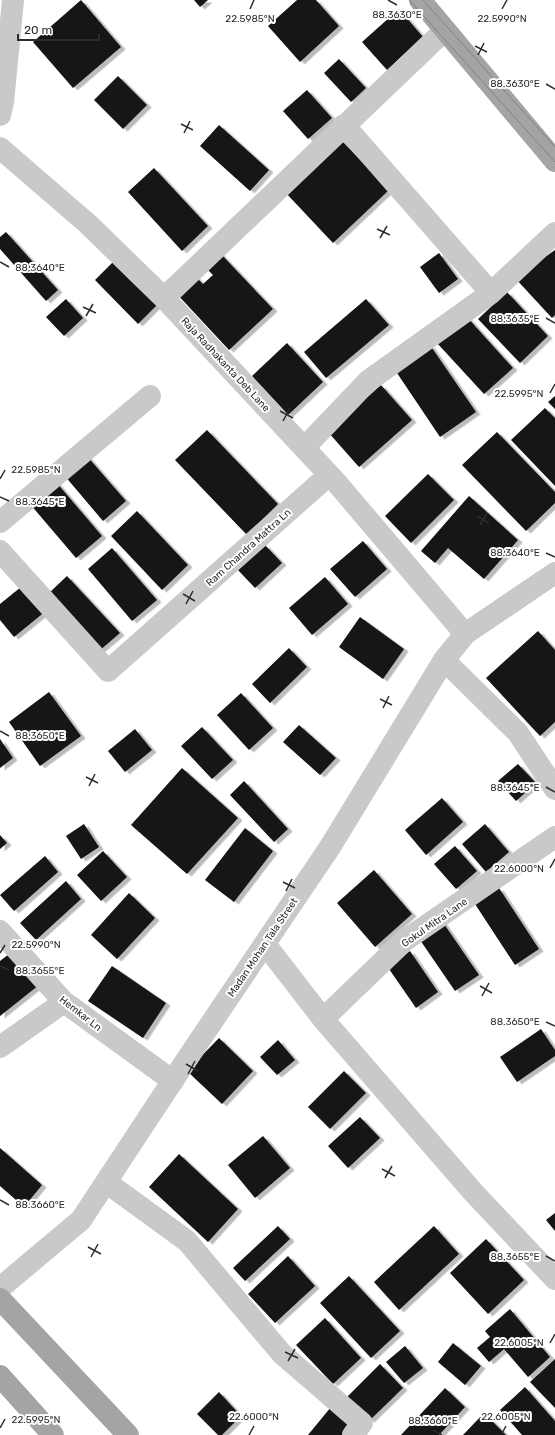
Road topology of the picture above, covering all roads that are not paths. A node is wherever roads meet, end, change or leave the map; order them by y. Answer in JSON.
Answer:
{"nodes":[{"id":1,"x":13,"y":0,"type":"edge"},
{"id":2,"x":420,"y":0,"type":"edge"},
{"id":3,"x":444,"y":31,"type":"junction"},
{"id":4,"x":0,"y":115,"type":"edge"},
{"id":5,"x":344,"y":125,"type":"junction"},
{"id":6,"x":0,"y":148,"type":"edge"},
{"id":7,"x":555,"y":161,"type":"edge"},
{"id":8,"x":555,"y":233,"type":"edge"},
{"id":9,"x":491,"y":293,"type":"junction"},
{"id":10,"x":164,"y":298,"type":"junction"},
{"id":11,"x":150,"y":396,"type":"dead end"},
{"id":12,"x":304,"y":448,"type":"junction"},
{"id":13,"x":329,"y":475,"type":"junction"},
{"id":14,"x":0,"y":522,"type":"edge"},
{"id":15,"x":0,"y":551,"type":"edge"},
{"id":16,"x":555,"y":573,"type":"edge"},
{"id":17,"x":465,"y":634,"type":"junction"},
{"id":18,"x":444,"y":660,"type":"junction"},
{"id":19,"x":555,"y":789,"type":"edge"},
{"id":20,"x":555,"y":837,"type":"edge"},
{"id":21,"x":0,"y":931,"type":"edge"},
{"id":22,"x":264,"y":944,"type":"junction"},
{"id":23,"x":64,"y":1002,"type":"junction"},
{"id":24,"x":323,"y":1019,"type":"junction"},
{"id":25,"x":0,"y":1047,"type":"edge"},
{"id":26,"x":173,"y":1081,"type":"junction"},
{"id":27,"x":106,"y":1182,"type":"junction"},
{"id":28,"x":555,"y":1279,"type":"edge"},
{"id":29,"x":0,"y":1288,"type":"edge"},
{"id":30,"x":0,"y":1298,"type":"edge"},
{"id":31,"x":0,"y":1376,"type":"edge"},
{"id":32,"x":118,"y":1430,"type":"edge"},
{"id":33,"x":54,"y":1435,"type":"edge"},
{"id":34,"x":353,"y":1435,"type":"edge"}],
"edges":[{"from":1,"to":4,"type":"street"},
{"from":2,"to":3,"type":"main road"},
{"from":3,"to":5,"type":"street"},
{"from":3,"to":7,"type":"main road"},
{"from":5,"to":9,"type":"street"},
{"from":5,"to":10,"type":"street"},
{"from":6,"to":10,"type":"street","name":"Raja Radhakanta Deb Lane"},
{"from":8,"to":9,"type":"street"},
{"from":9,"to":12,"type":"street"},
{"from":10,"to":12,"type":"street","name":"Raja Radhakanta Deb Lane"},
{"from":11,"to":14,"type":"street"},
{"from":12,"to":13,"type":"street","name":"Raja Radhakanta Deb Lane"},
{"from":13,"to":15,"type":"street","name":"Ram Chandra Mattra Ln"},
{"from":13,"to":17,"type":"street","name":"Raja Radhakanta Deb Lane"},
{"from":16,"to":17,"type":"street","name":"Madan Mohan Tala Street"},
{"from":17,"to":18,"type":"street","name":"Madan Mohan Tala Street"},
{"from":18,"to":19,"type":"street"},
{"from":18,"to":22,"type":"street","name":"Madan Mohan Tala Street"},
{"from":20,"to":24,"type":"street","name":"Gokul Mitra Lane"},
{"from":21,"to":23,"type":"street","name":"Hemkar Ln"},
{"from":22,"to":24,"type":"street"},
{"from":22,"to":26,"type":"street","name":"Madan Mohan Tala Street"},
{"from":23,"to":25,"type":"street"},
{"from":23,"to":26,"type":"street","name":"Hemkar Ln"},
{"from":24,"to":28,"type":"street"},
{"from":26,"to":27,"type":"street","name":"Madan Mohan Tala Street"},
{"from":27,"to":29,"type":"street","name":"Madan Mohan Tala Street"},
{"from":27,"to":34,"type":"street"},
{"from":30,"to":32,"type":"main road"},
{"from":31,"to":33,"type":"main road"}]}
